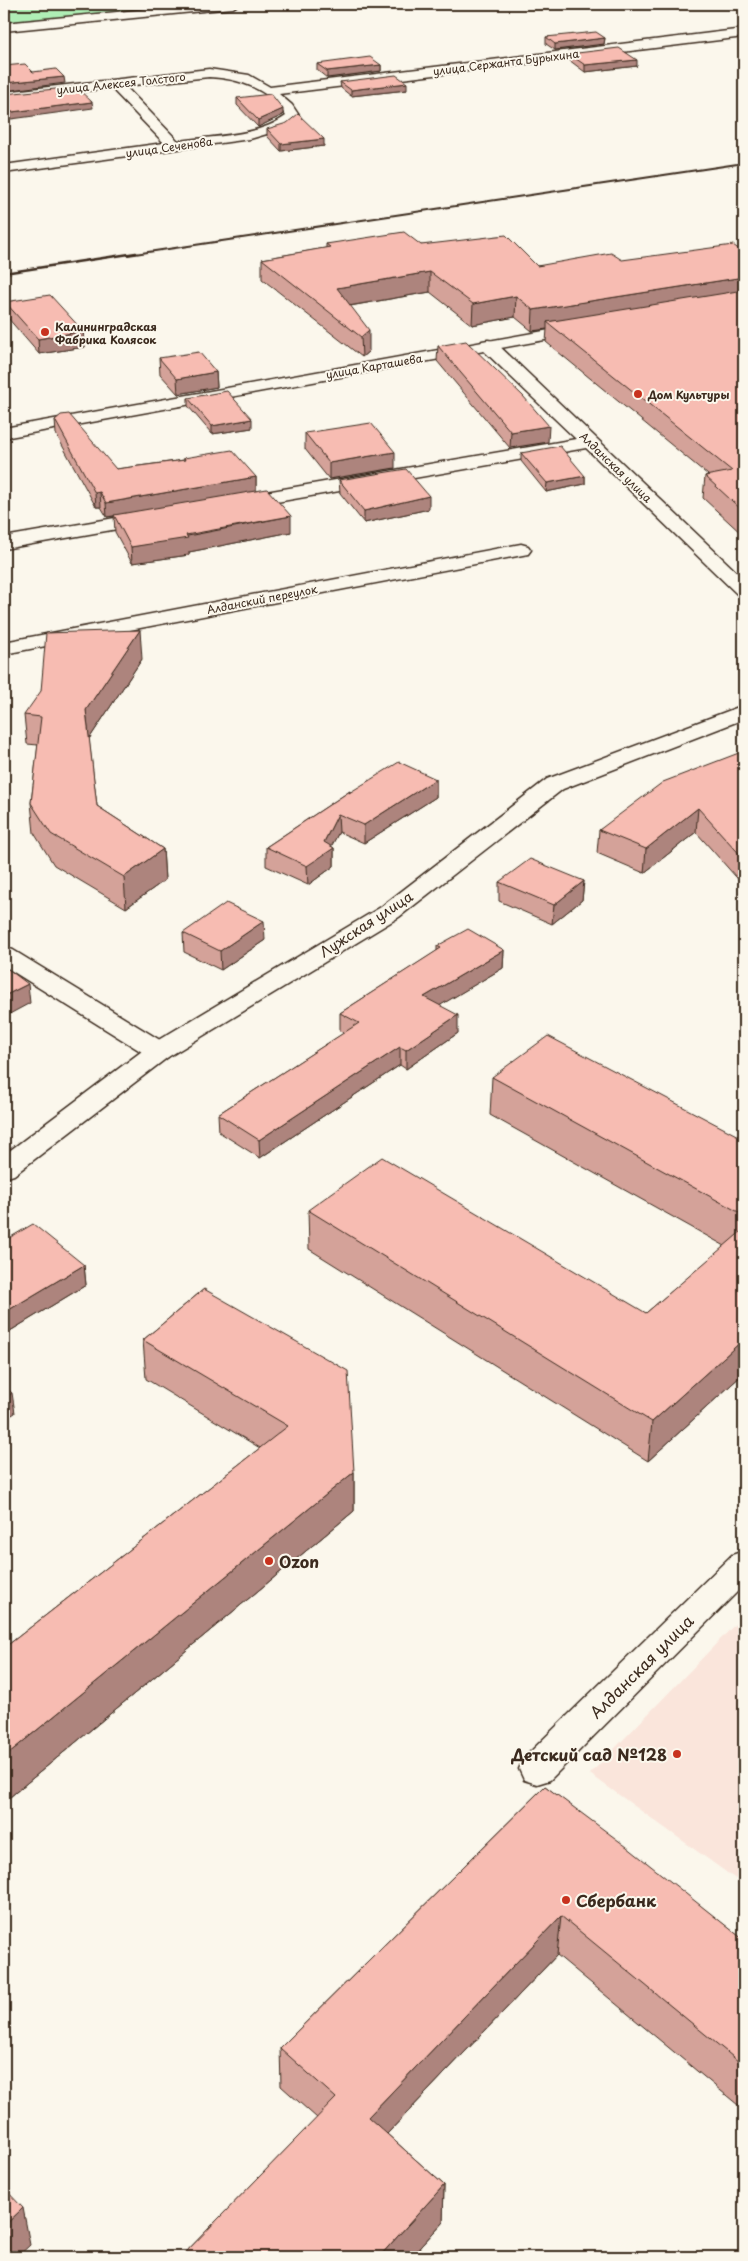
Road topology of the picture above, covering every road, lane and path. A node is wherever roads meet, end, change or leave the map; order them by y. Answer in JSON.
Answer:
{"nodes":[{"id":1,"x":233,"y":4,"type":"edge"},
{"id":2,"x":4,"y":27,"type":"edge"},
{"id":3,"x":744,"y":33,"type":"edge"},
{"id":4,"x":115,"y":84,"type":"junction"},
{"id":5,"x":268,"y":91,"type":"junction"},
{"id":6,"x":4,"y":96,"type":"edge"},
{"id":7,"x":175,"y":146,"type":"junction"},
{"id":8,"x":4,"y":169,"type":"edge"},
{"id":9,"x":600,"y":327,"type":"edge"},
{"id":10,"x":488,"y":345,"type":"junction"},
{"id":11,"x":4,"y":433,"type":"edge"},
{"id":12,"x":591,"y":442,"type":"junction"},
{"id":13,"x":219,"y":506,"type":"edge"},
{"id":14,"x":170,"y":514,"type":"edge"},
{"id":15,"x":4,"y":543,"type":"edge"},
{"id":16,"x":521,"y":550,"type":"dead end"},
{"id":17,"x":744,"y":590,"type":"edge"},
{"id":18,"x":4,"y":648,"type":"edge"},
{"id":19,"x":744,"y":712,"type":"edge"},
{"id":20,"x":4,"y":955,"type":"edge"},
{"id":21,"x":159,"y":1051,"type":"junction"},
{"id":22,"x":4,"y":1169,"type":"edge"},
{"id":23,"x":744,"y":1564,"type":"edge"},
{"id":24,"x":537,"y":1768,"type":"dead end"}],
"edges":[{"from":1,"to":2,"type":"street"},
{"from":3,"to":5,"type":"street","name":"улица Сержанта Бурыхина"},
{"from":4,"to":5,"type":"street","name":"улица Алексея Толстого"},
{"from":4,"to":6,"type":"street","name":"улица Алексея Толстого"},
{"from":4,"to":7,"type":"street"},
{"from":5,"to":7,"type":"street","name":"улица Сеченова"},
{"from":7,"to":8,"type":"street","name":"улица Сеченова"},
{"from":9,"to":10,"type":"street","name":"улица Карташева"},
{"from":10,"to":11,"type":"street","name":"улица Карташева"},
{"from":10,"to":12,"type":"street","name":"Алданская улица"},
{"from":12,"to":13,"type":"street"},
{"from":12,"to":17,"type":"street","name":"Алданская улица"},
{"from":14,"to":15,"type":"street"},
{"from":16,"to":18,"type":"street","name":"Алданский переулок"},
{"from":19,"to":21,"type":"street","name":"Лужская улица"},
{"from":20,"to":21,"type":"street"},
{"from":21,"to":22,"type":"street","name":"Лужская улица"},
{"from":23,"to":24,"type":"street","name":"Алданская улица"}]}
